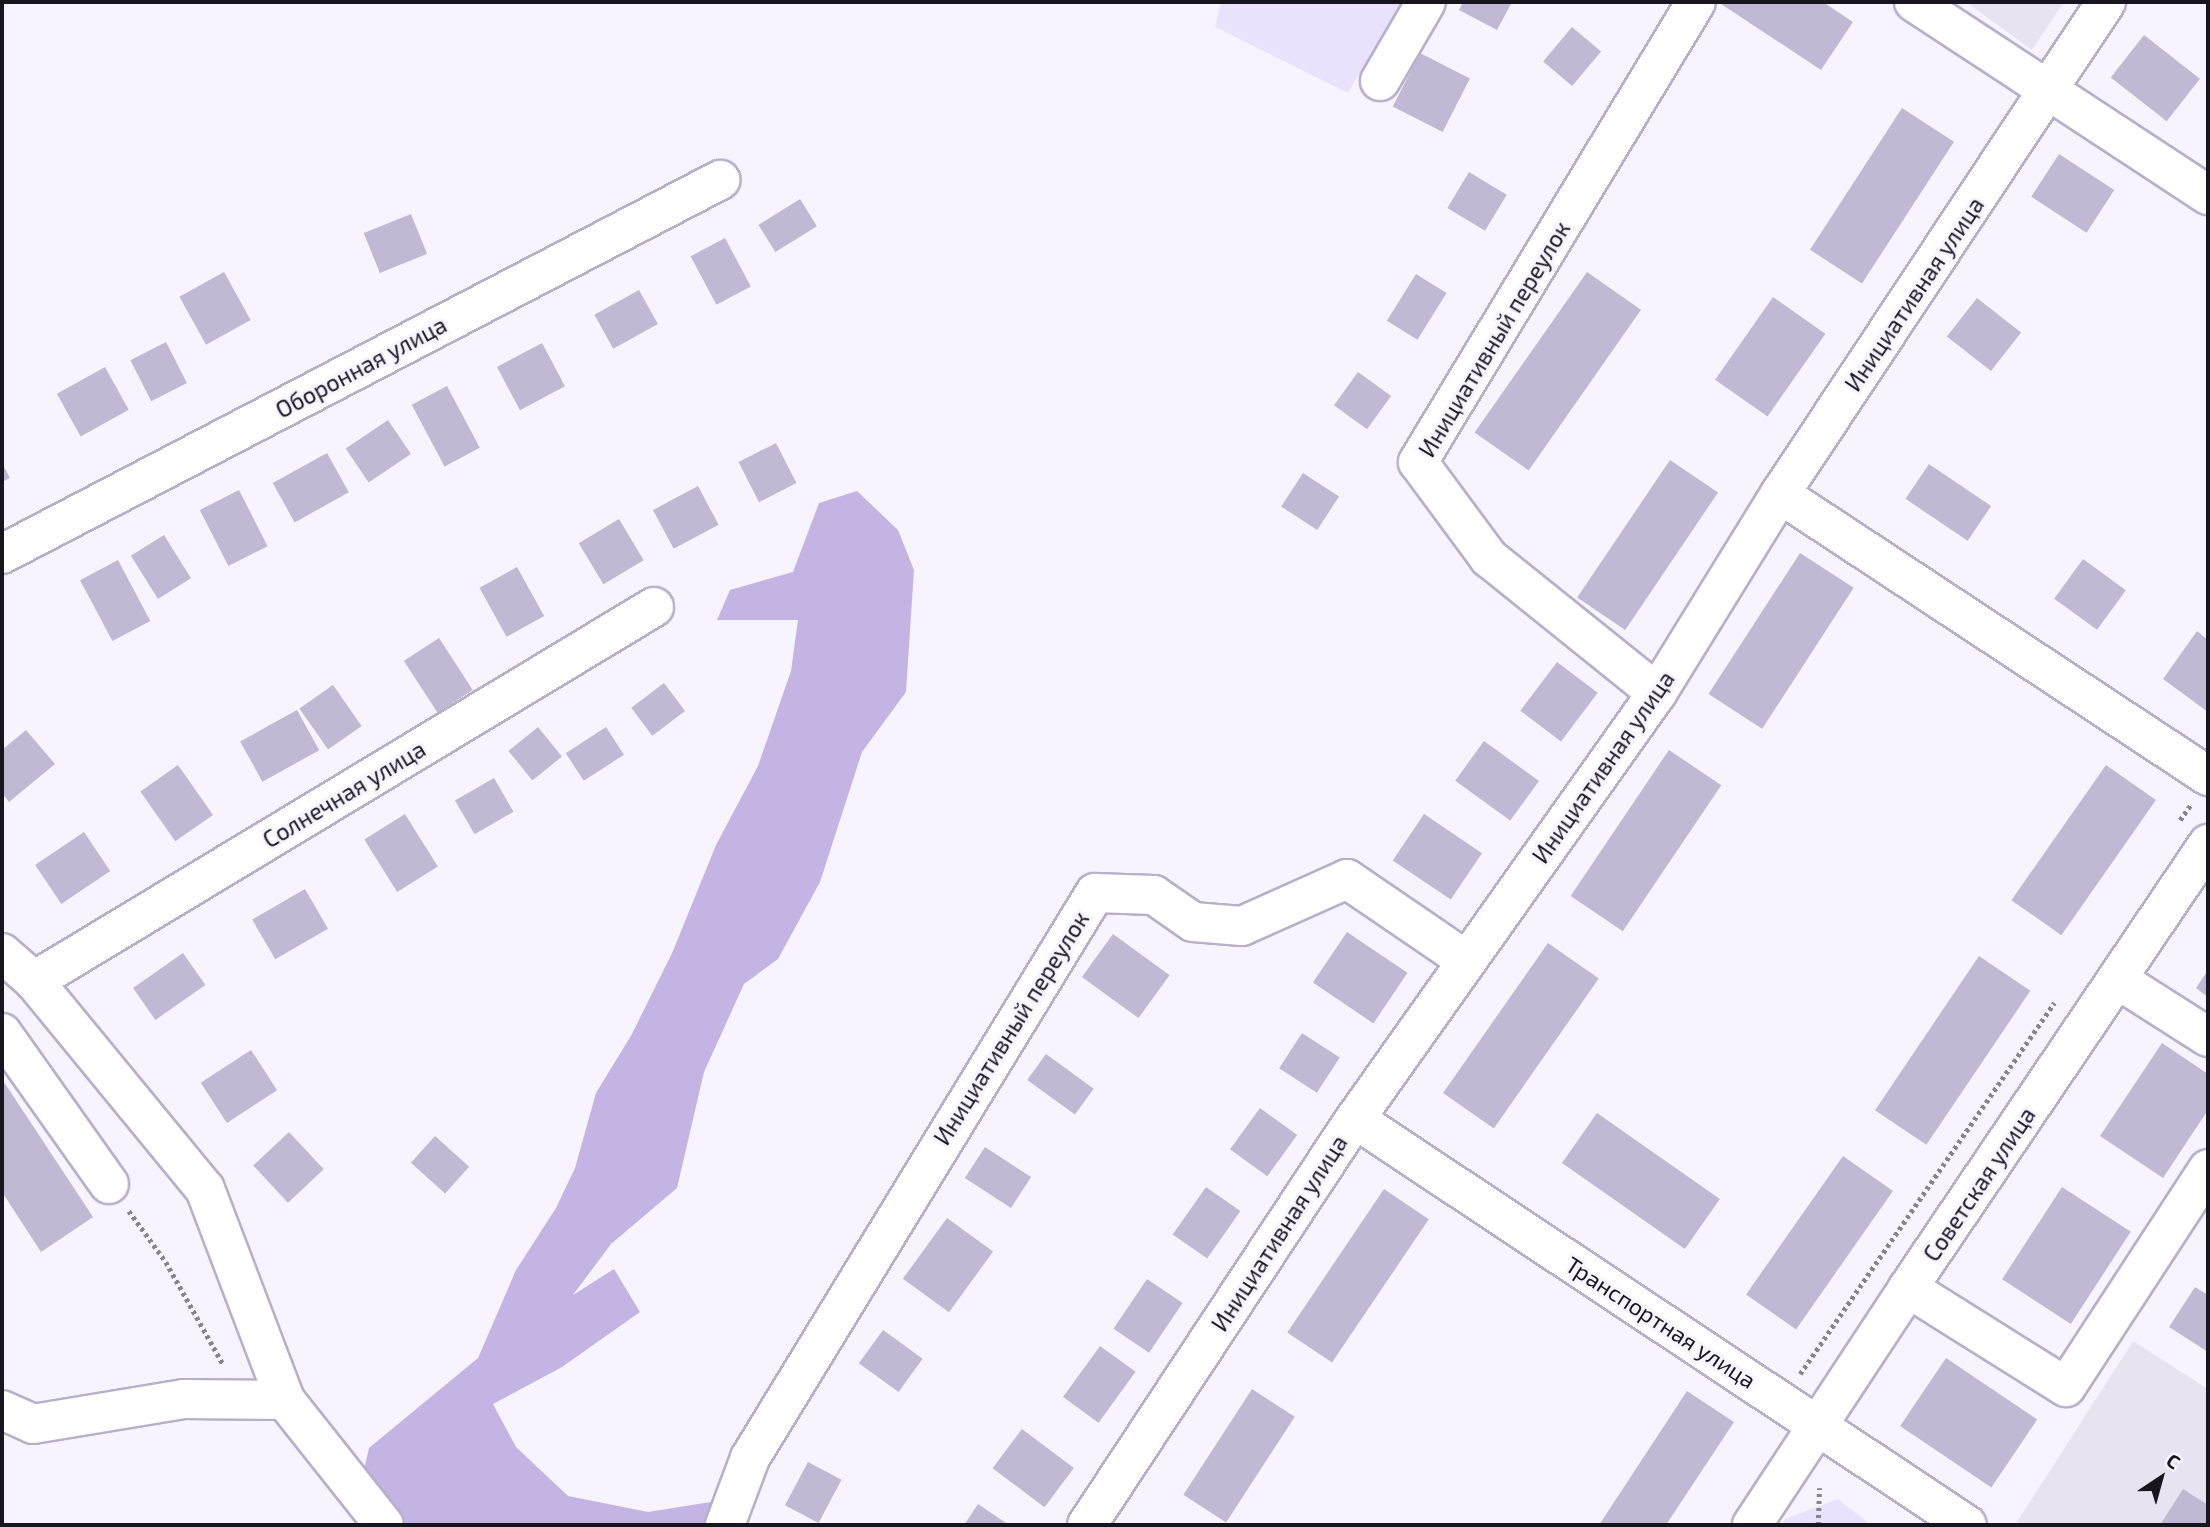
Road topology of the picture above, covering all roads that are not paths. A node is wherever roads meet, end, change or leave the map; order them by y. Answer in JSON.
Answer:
{"nodes":[{"id":1,"x":1426,"y":2,"type":"edge"},
{"id":2,"x":1696,"y":2,"type":"edge"},
{"id":3,"x":1914,"y":2,"type":"edge"},
{"id":4,"x":2106,"y":2,"type":"edge"},
{"id":5,"x":1380,"y":81,"type":"dead end"},
{"id":6,"x":2050,"y":89,"type":"junction"},
{"id":7,"x":720,"y":180,"type":"dead end"},
{"id":8,"x":2208,"y":195,"type":"edge"},
{"id":9,"x":1780,"y":494,"type":"junction"},
{"id":10,"x":2,"y":554,"type":"edge"},
{"id":11,"x":654,"y":607,"type":"dead end"},
{"id":12,"x":1657,"y":693,"type":"junction"},
{"id":13,"x":2200,"y":789,"type":"edge"},
{"id":14,"x":2208,"y":844,"type":"edge"},
{"id":15,"x":2,"y":953,"type":"edge"},
{"id":16,"x":1467,"y":961,"type":"junction"},
{"id":17,"x":2118,"y":979,"type":"junction"},
{"id":18,"x":34,"y":981,"type":"junction"},
{"id":19,"x":2,"y":1033,"type":"edge"},
{"id":20,"x":2208,"y":1037,"type":"edge"},
{"id":21,"x":1355,"y":1119,"type":"junction"},
{"id":22,"x":2208,"y":1168,"type":"edge"},
{"id":23,"x":109,"y":1184,"type":"road end"},
{"id":24,"x":1908,"y":1288,"type":"junction"},
{"id":25,"x":285,"y":1400,"type":"junction"},
{"id":26,"x":18,"y":1417,"type":"edge"},
{"id":27,"x":1820,"y":1426,"type":"junction"},
{"id":28,"x":2,"y":1445,"type":"edge"},
{"id":29,"x":384,"y":1525,"type":"edge"},
{"id":30,"x":725,"y":1525,"type":"edge"},
{"id":31,"x":1087,"y":1525,"type":"edge"},
{"id":32,"x":1752,"y":1525,"type":"edge"},
{"id":33,"x":1967,"y":1525,"type":"edge"}],
"edges":[{"from":1,"to":5,"type":"street"},
{"from":2,"to":12,"type":"street","name":"Инициативный переулок"},
{"from":3,"to":6,"type":"street"},
{"from":4,"to":6,"type":"street","name":"Инициативная улица"},
{"from":6,"to":8,"type":"street"},
{"from":6,"to":9,"type":"street","name":"Инициативная улица"},
{"from":7,"to":10,"type":"street","name":"Оборонная улица"},
{"from":9,"to":12,"type":"street","name":"Инициативная улица"},
{"from":9,"to":13,"type":"street"},
{"from":11,"to":18,"type":"street","name":"Солнечная улица"},
{"from":12,"to":16,"type":"street","name":"Инициативная улица"},
{"from":14,"to":17,"type":"street","name":"Советская улица"},
{"from":15,"to":18,"type":"street"},
{"from":16,"to":21,"type":"street","name":"Инициативная улица"},
{"from":16,"to":30,"type":"street","name":"Инициативный переулок"},
{"from":17,"to":20,"type":"street"},
{"from":17,"to":24,"type":"street","name":"Советская улица"},
{"from":18,"to":25,"type":"street"},
{"from":19,"to":23,"type":"street"},
{"from":21,"to":27,"type":"street","name":"Транспортная улица"},
{"from":21,"to":31,"type":"street","name":"Инициативная улица"},
{"from":22,"to":24,"type":"street"},
{"from":24,"to":27,"type":"street","name":"Советская улица"},
{"from":25,"to":26,"type":"street"},
{"from":25,"to":29,"type":"street"},
{"from":26,"to":28,"type":"street"},
{"from":27,"to":32,"type":"street","name":"Советская улица"},
{"from":27,"to":33,"type":"street","name":"Транспортная улица"}]}
